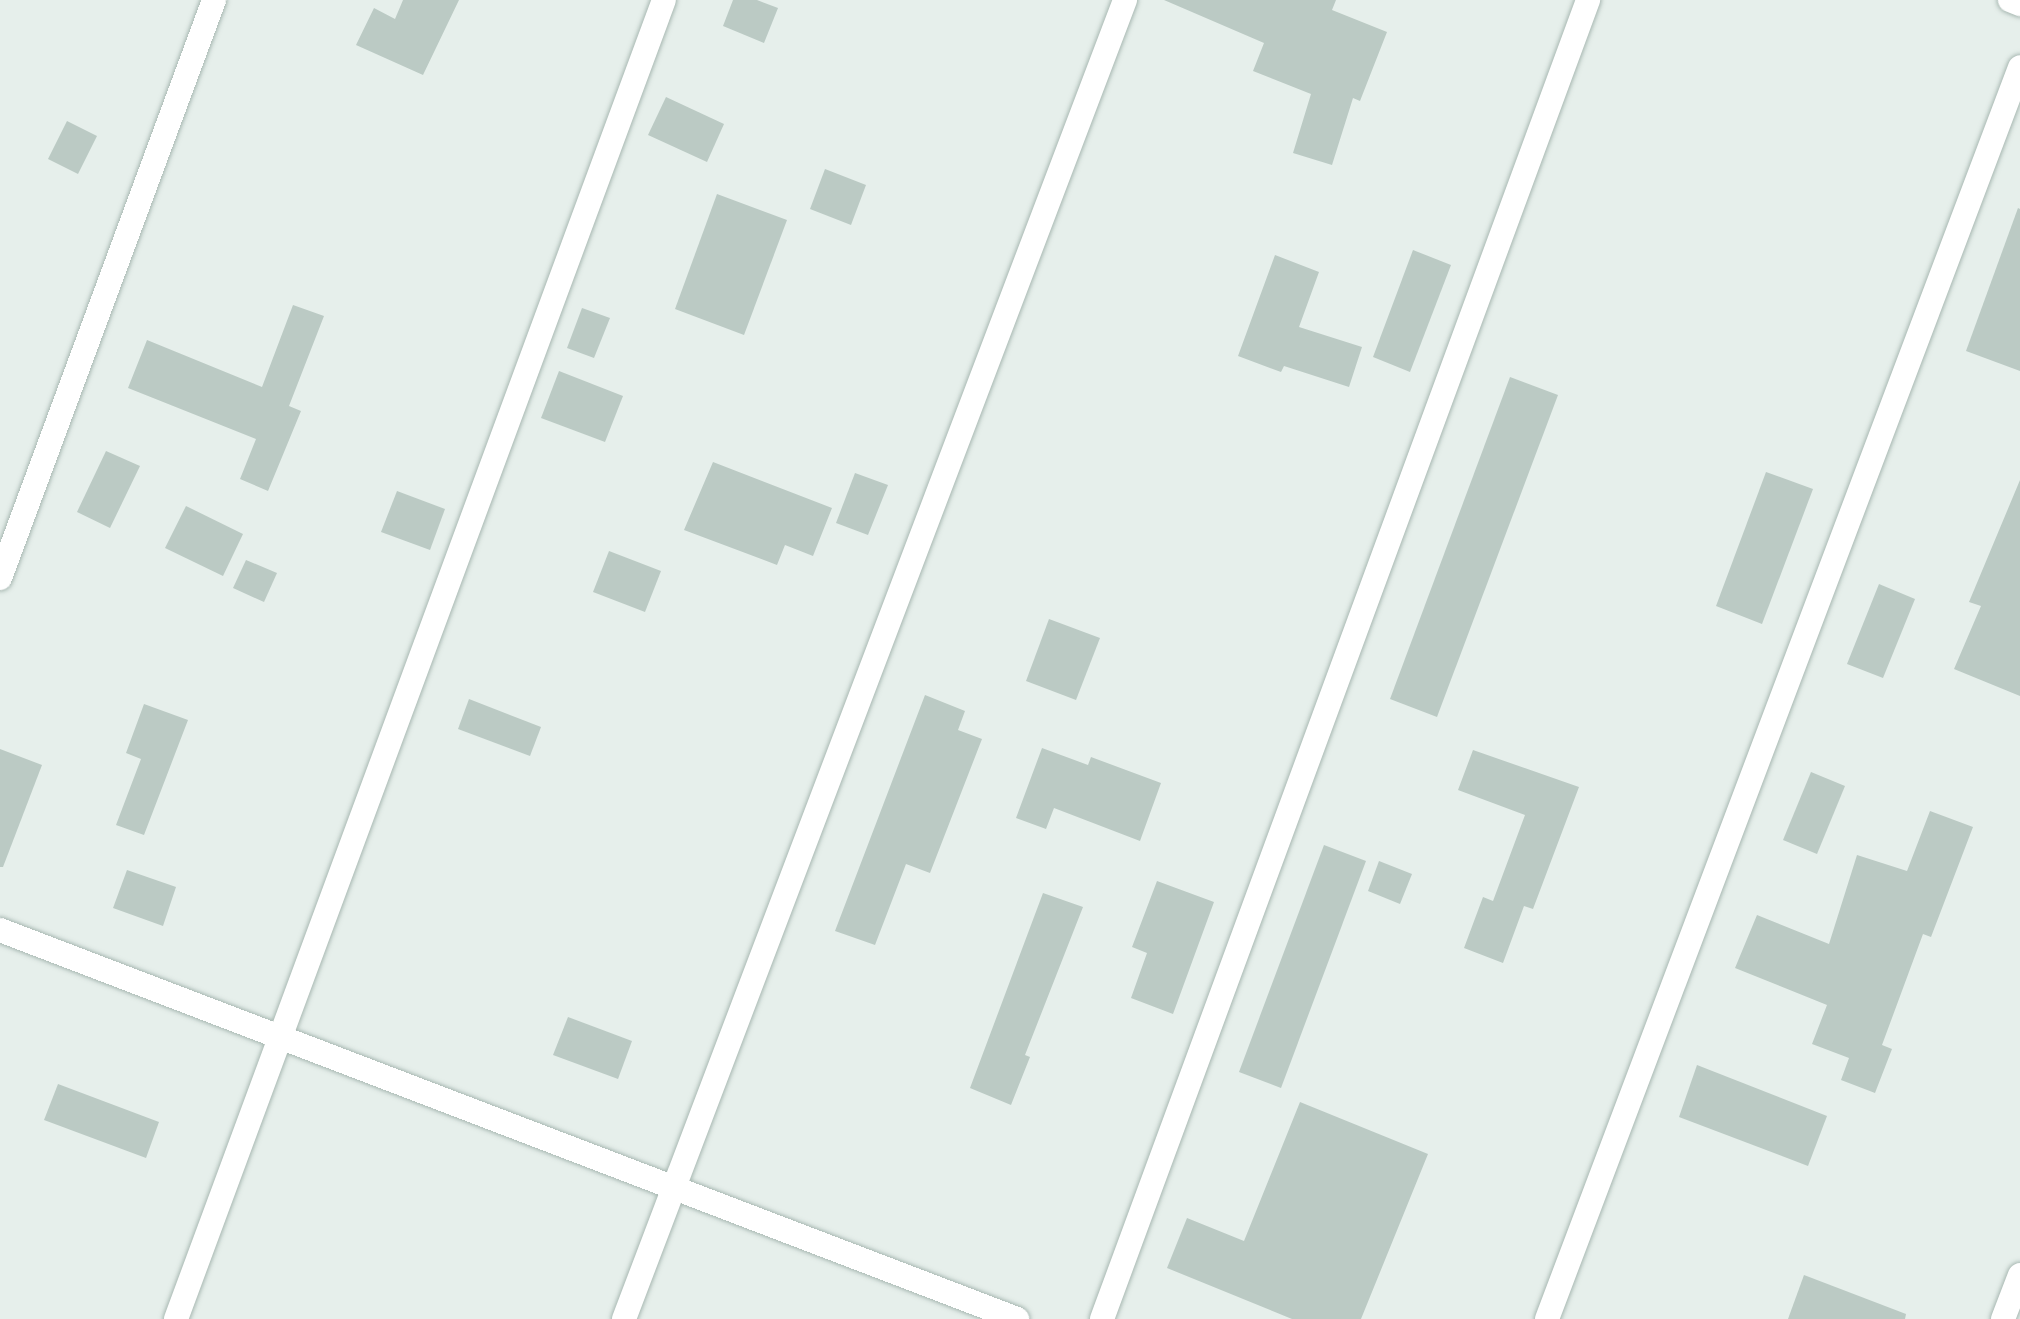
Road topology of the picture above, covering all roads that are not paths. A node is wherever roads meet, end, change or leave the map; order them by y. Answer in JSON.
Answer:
{"nodes":[{"id":1,"x":214,"y":0,"type":"edge"},
{"id":2,"x":664,"y":0,"type":"edge"},
{"id":3,"x":1125,"y":0,"type":"edge"},
{"id":4,"x":1588,"y":0,"type":"edge"},
{"id":5,"x":2010,"y":0,"type":"edge"},
{"id":6,"x":2020,"y":4,"type":"edge"},
{"id":7,"x":2020,"y":67,"type":"edge"},
{"id":8,"x":0,"y":578,"type":"edge"},
{"id":9,"x":0,"y":930,"type":"edge"},
{"id":10,"x":282,"y":1034,"type":"junction"},
{"id":11,"x":672,"y":1185,"type":"junction"},
{"id":12,"x":2020,"y":1275,"type":"edge"},
{"id":13,"x":176,"y":1319,"type":"edge"},
{"id":14,"x":624,"y":1319,"type":"edge"},
{"id":15,"x":1017,"y":1319,"type":"edge"},
{"id":16,"x":1102,"y":1319,"type":"edge"},
{"id":17,"x":1547,"y":1319,"type":"edge"},
{"id":18,"x":2003,"y":1319,"type":"edge"}],
"edges":[{"from":1,"to":8,"type":"street"},
{"from":2,"to":10,"type":"street"},
{"from":3,"to":11,"type":"street"},
{"from":4,"to":16,"type":"street"},
{"from":5,"to":6,"type":"street"},
{"from":7,"to":17,"type":"street"},
{"from":9,"to":10,"type":"street"},
{"from":10,"to":11,"type":"street"},
{"from":10,"to":13,"type":"street"},
{"from":11,"to":14,"type":"street"},
{"from":11,"to":15,"type":"street"},
{"from":12,"to":18,"type":"street"}]}
